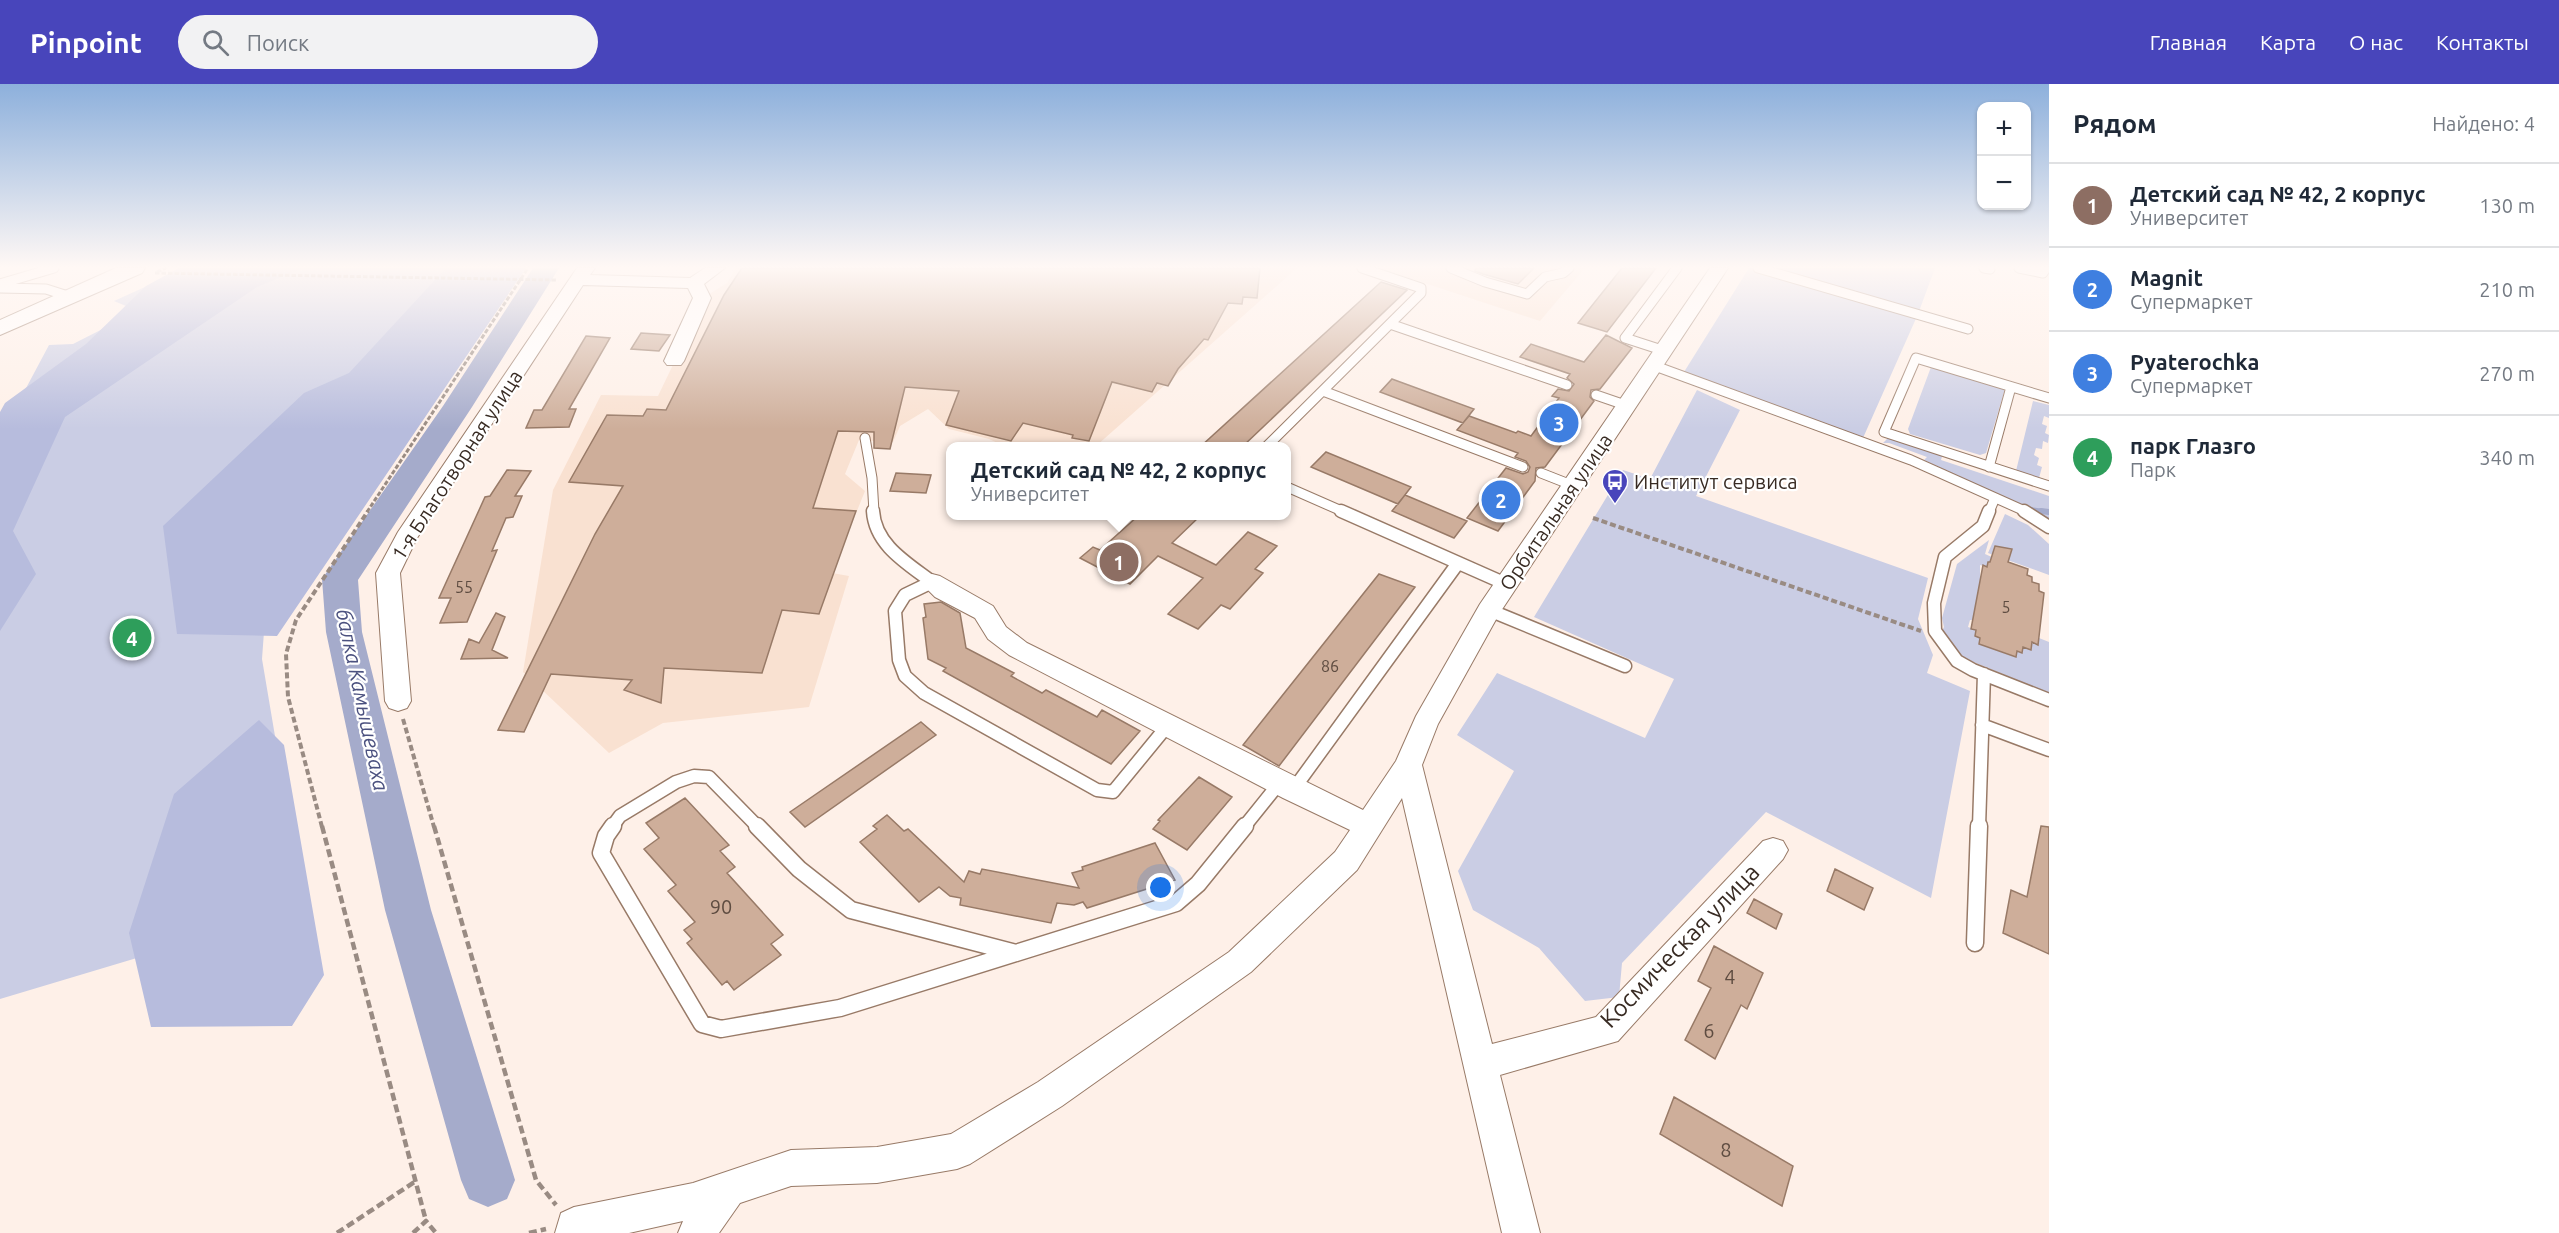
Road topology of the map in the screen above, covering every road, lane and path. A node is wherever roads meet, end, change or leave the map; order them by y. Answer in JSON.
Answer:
{"nodes":[{"id":1,"x":15,"y":322,"type":"edge"},
{"id":2,"x":492,"y":322,"type":"edge"},
{"id":3,"x":550,"y":322,"type":"edge"},
{"id":4,"x":692,"y":322,"type":"edge"},
{"id":5,"x":1392,"y":322,"type":"edge"},
{"id":6,"x":1637,"y":322,"type":"edge"},
{"id":7,"x":1684,"y":322,"type":"edge"},
{"id":8,"x":1943,"y":322,"type":"edge"},
{"id":9,"x":1390,"y":324,"type":"junction"},
{"id":10,"x":0,"y":328,"type":"edge"},
{"id":11,"x":1968,"y":329,"type":"dead end"},
{"id":12,"x":1660,"y":359,"type":"junction"},
{"id":13,"x":674,"y":361,"type":"dead end"},
{"id":14,"x":1567,"y":385,"type":"dead end"},
{"id":15,"x":2011,"y":387,"type":"junction"},
{"id":16,"x":1323,"y":391,"type":"junction"},
{"id":17,"x":1596,"y":395,"type":"dead end"},
{"id":18,"x":2049,"y":398,"type":"edge"},
{"id":19,"x":1628,"y":406,"type":"junction"},
{"id":20,"x":1884,"y":432,"type":"junction"},
{"id":21,"x":865,"y":438,"type":"dead end"},
{"id":22,"x":1272,"y":442,"type":"edge"},
{"id":23,"x":1871,"y":446,"type":"junction"},
{"id":24,"x":1523,"y":467,"type":"dead end"},
{"id":25,"x":1989,"y":467,"type":"junction"},
{"id":26,"x":1541,"y":474,"type":"dead end"},
{"id":27,"x":1574,"y":486,"type":"junction"},
{"id":28,"x":2049,"y":486,"type":"edge"},
{"id":29,"x":1291,"y":489,"type":"edge"},
{"id":30,"x":1995,"y":498,"type":"junction"},
{"id":31,"x":1593,"y":518,"type":"dead end"},
{"id":32,"x":2049,"y":527,"type":"edge"},
{"id":33,"x":1458,"y":563,"type":"junction"},
{"id":34,"x":932,"y":582,"type":"junction"},
{"id":35,"x":1506,"y":584,"type":"junction"},
{"id":36,"x":1490,"y":610,"type":"junction"},
{"id":37,"x":1939,"y":637,"type":"junction"},
{"id":38,"x":1625,"y":666,"type":"dead end"},
{"id":39,"x":1984,"y":674,"type":"junction"},
{"id":40,"x":2049,"y":700,"type":"edge"},
{"id":41,"x":398,"y":701,"type":"joint"},
{"id":42,"x":1168,"y":725,"type":"junction"},
{"id":43,"x":1982,"y":725,"type":"junction"},
{"id":44,"x":2049,"y":750,"type":"edge"},
{"id":45,"x":1408,"y":765,"type":"junction"},
{"id":46,"x":1287,"y":786,"type":"junction"},
{"id":47,"x":1369,"y":826,"type":"junction"},
{"id":48,"x":1773,"y":850,"type":"dead end"},
{"id":49,"x":1975,"y":943,"type":"dead end"},
{"id":50,"x":1016,"y":953,"type":"junction"},
{"id":51,"x":1480,"y":1064,"type":"junction"},
{"id":52,"x":416,"y":1181,"type":"junction"},
{"id":53,"x":729,"y":1188,"type":"junction"},
{"id":54,"x":426,"y":1221,"type":"junction"},
{"id":55,"x":574,"y":1230,"type":"edge"},
{"id":56,"x":337,"y":1233,"type":"edge"},
{"id":57,"x":413,"y":1233,"type":"edge"},
{"id":58,"x":436,"y":1233,"type":"edge"},
{"id":59,"x":697,"y":1233,"type":"edge"},
{"id":60,"x":1521,"y":1233,"type":"edge"}],
"edges":[{"from":1,"to":10,"type":"street"},
{"from":2,"to":52,"type":"path"},
{"from":3,"to":41,"type":"street","name":"1-я Благотворная улица"},
{"from":4,"to":13,"type":"street"},
{"from":5,"to":9,"type":"lane"},
{"from":6,"to":12,"type":"lane"},
{"from":7,"to":12,"type":"street","name":"Орбитальная улица"},
{"from":8,"to":11,"type":"lane"},
{"from":9,"to":14,"type":"lane"},
{"from":9,"to":16,"type":"lane"},
{"from":12,"to":19,"type":"street","name":"Орбитальная улица"},
{"from":12,"to":23,"type":"lane"},
{"from":15,"to":18,"type":"lane"},
{"from":15,"to":20,"type":"lane"},
{"from":15,"to":25,"type":"lane"},
{"from":16,"to":22,"type":"lane"},
{"from":16,"to":24,"type":"lane"},
{"from":17,"to":19,"type":"lane"},
{"from":19,"to":27,"type":"street","name":"Орбитальная улица"},
{"from":20,"to":23,"type":"lane"},
{"from":20,"to":25,"type":"lane"},
{"from":21,"to":34,"type":"lane"},
{"from":23,"to":30,"type":"lane"},
{"from":25,"to":28,"type":"lane"},
{"from":26,"to":27,"type":"lane"},
{"from":27,"to":35,"type":"street","name":"Орбитальная улица"},
{"from":29,"to":33,"type":"lane"},
{"from":30,"to":32,"type":"lane"},
{"from":30,"to":37,"type":"lane"},
{"from":31,"to":37,"type":"path"},
{"from":33,"to":35,"type":"lane"},
{"from":33,"to":46,"type":"lane"},
{"from":34,"to":42,"type":"street"},
{"from":34,"to":42,"type":"lane"},
{"from":35,"to":36,"type":"street","name":"Орбитальная улица"},
{"from":36,"to":38,"type":"lane"},
{"from":36,"to":45,"type":"street","name":"Орбитальная улица"},
{"from":37,"to":39,"type":"lane"},
{"from":39,"to":40,"type":"lane"},
{"from":39,"to":43,"type":"lane"},
{"from":41,"to":55,"type":"path"},
{"from":42,"to":46,"type":"street"},
{"from":43,"to":44,"type":"lane"},
{"from":43,"to":49,"type":"lane"},
{"from":45,"to":47,"type":"street","name":"Орбитальная улица"},
{"from":45,"to":51,"type":"street"},
{"from":46,"to":47,"type":"street"},
{"from":46,"to":50,"type":"lane"},
{"from":47,"to":53,"type":"street","name":"Орбитальная улица"},
{"from":48,"to":51,"type":"street","name":"Космическая улица"},
{"from":50,"to":50,"type":"lane"},
{"from":51,"to":60,"type":"street"},
{"from":52,"to":54,"type":"path"},
{"from":52,"to":56,"type":"path"},
{"from":53,"to":55,"type":"street","name":"Орбитальная улица"},
{"from":53,"to":59,"type":"street"},
{"from":54,"to":57,"type":"path"},
{"from":54,"to":58,"type":"path"}]}
